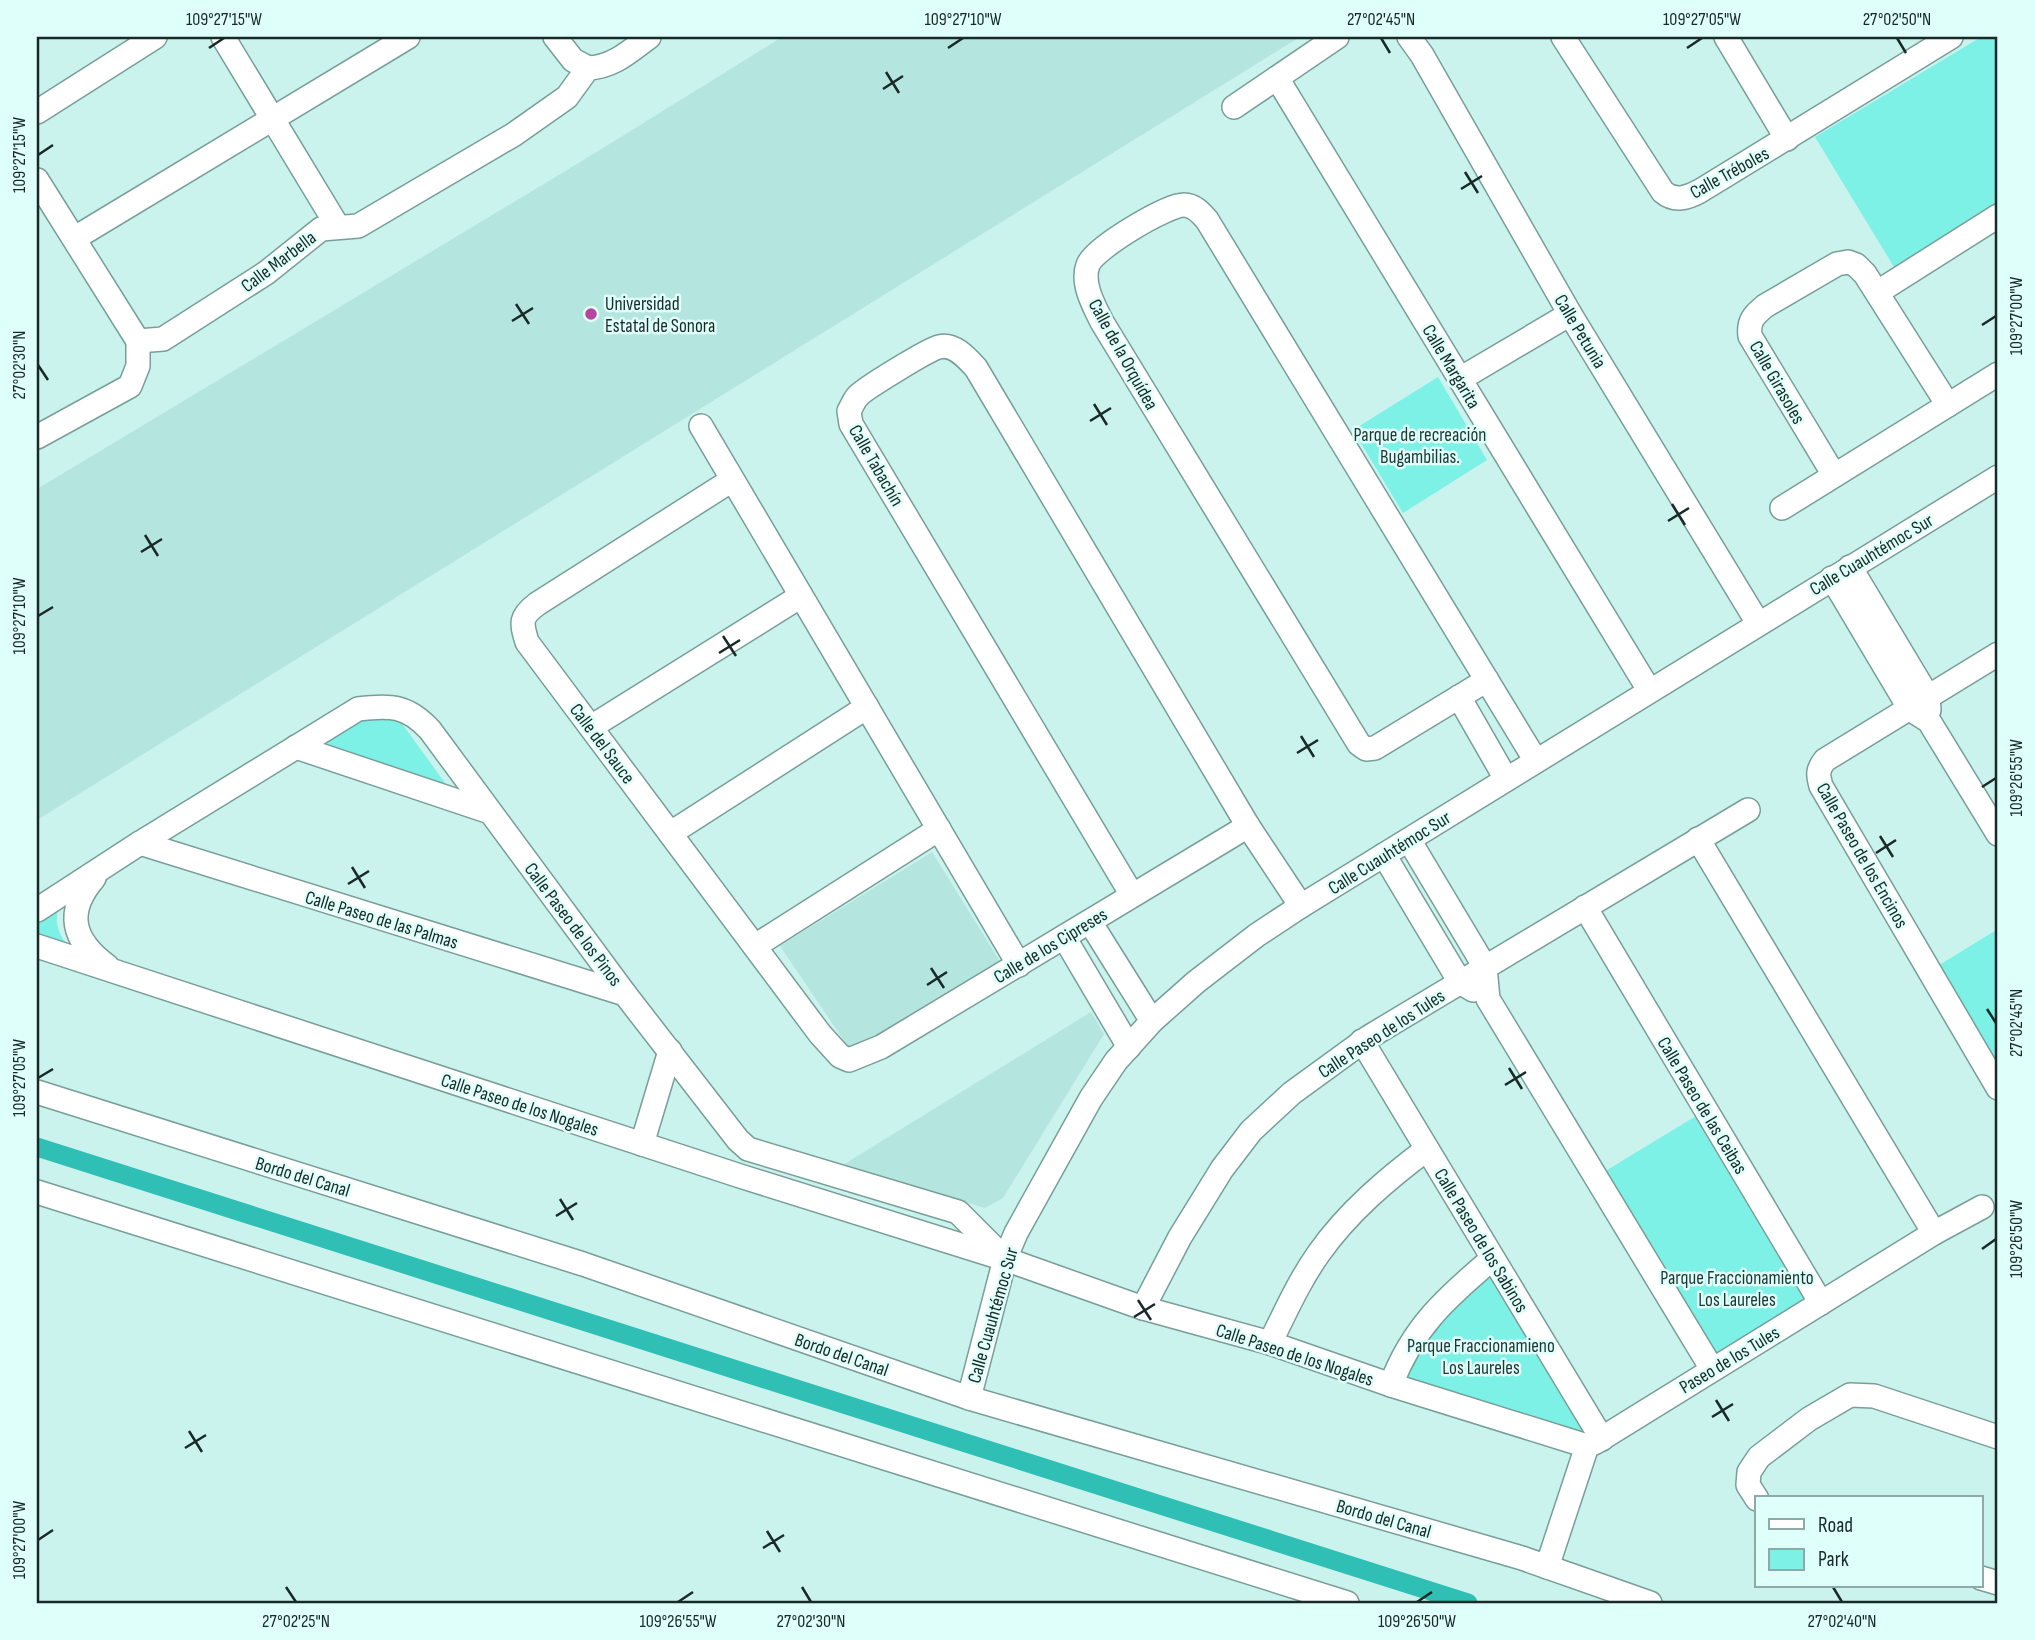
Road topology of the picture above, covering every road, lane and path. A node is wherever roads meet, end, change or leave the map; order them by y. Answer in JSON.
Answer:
{"nodes":[{"id":1,"x":155,"y":37,"type":"edge"},
{"id":2,"x":223,"y":37,"type":"edge"},
{"id":3,"x":408,"y":37,"type":"edge"},
{"id":4,"x":555,"y":37,"type":"edge"},
{"id":5,"x":649,"y":37,"type":"edge"},
{"id":6,"x":1337,"y":37,"type":"edge"},
{"id":7,"x":1409,"y":37,"type":"edge"},
{"id":8,"x":1563,"y":37,"type":"edge"},
{"id":9,"x":1726,"y":37,"type":"edge"},
{"id":10,"x":1951,"y":37,"type":"edge"},
{"id":11,"x":588,"y":68,"type":"junction"},
{"id":12,"x":1277,"y":78,"type":"junction"},
{"id":13,"x":1234,"y":107,"type":"dead end"},
{"id":14,"x":37,"y":112,"type":"edge"},
{"id":15,"x":273,"y":117,"type":"junction"},
{"id":16,"x":1787,"y":139,"type":"junction"},
{"id":17,"x":37,"y":180,"type":"edge"},
{"id":18,"x":1998,"y":216,"type":"edge"},
{"id":19,"x":338,"y":227,"type":"junction"},
{"id":20,"x":75,"y":238,"type":"junction"},
{"id":21,"x":1878,"y":292,"type":"junction"},
{"id":22,"x":1570,"y":314,"type":"junction"},
{"id":23,"x":138,"y":341,"type":"junction"},
{"id":24,"x":1998,"y":374,"type":"edge"},
{"id":25,"x":1460,"y":379,"type":"junction"},
{"id":26,"x":1948,"y":405,"type":"junction"},
{"id":27,"x":701,"y":426,"type":"dead end"},
{"id":28,"x":37,"y":437,"type":"edge"},
{"id":29,"x":1833,"y":475,"type":"junction"},
{"id":30,"x":1998,"y":477,"type":"edge"},
{"id":31,"x":732,"y":480,"type":"junction"},
{"id":32,"x":1782,"y":508,"type":"dead end"},
{"id":33,"x":1841,"y":573,"type":"junction"},
{"id":34,"x":801,"y":596,"type":"junction"},
{"id":35,"x":1758,"y":623,"type":"junction"},
{"id":36,"x":1998,"y":654,"type":"edge"},
{"id":37,"x":1487,"y":680,"type":"junction"},
{"id":38,"x":1650,"y":690,"type":"junction"},
{"id":39,"x":1459,"y":697,"type":"junction"},
{"id":40,"x":867,"y":708,"type":"junction"},
{"id":41,"x":1922,"y":709,"type":"junction"},
{"id":42,"x":591,"y":727,"type":"junction"},
{"id":43,"x":296,"y":747,"type":"junction"},
{"id":44,"x":1536,"y":761,"type":"junction"},
{"id":45,"x":1506,"y":779,"type":"junction"},
{"id":46,"x":1748,"y":810,"type":"dead end"},
{"id":47,"x":490,"y":812,"type":"junction"},
{"id":48,"x":1248,"y":826,"type":"junction"},
{"id":49,"x":939,"y":830,"type":"junction"},
{"id":50,"x":671,"y":833,"type":"junction"},
{"id":51,"x":1998,"y":834,"type":"edge"},
{"id":52,"x":1698,"y":839,"type":"junction"},
{"id":53,"x":1409,"y":840,"type":"junction"},
{"id":54,"x":139,"y":843,"type":"junction"},
{"id":55,"x":1384,"y":855,"type":"junction"},
{"id":56,"x":101,"y":870,"type":"junction"},
{"id":57,"x":1132,"y":895,"type":"junction"},
{"id":58,"x":1301,"y":906,"type":"junction"},
{"id":59,"x":1586,"y":907,"type":"junction"},
{"id":60,"x":37,"y":910,"type":"edge"},
{"id":61,"x":1090,"y":922,"type":"junction"},
{"id":62,"x":1064,"y":937,"type":"junction"},
{"id":63,"x":37,"y":946,"type":"edge"},
{"id":64,"x":755,"y":946,"type":"junction"},
{"id":65,"x":1019,"y":965,"type":"junction"},
{"id":66,"x":1485,"y":967,"type":"junction"},
{"id":67,"x":113,"y":971,"type":"junction"},
{"id":68,"x":1460,"y":982,"type":"junction"},
{"id":69,"x":625,"y":994,"type":"junction"},
{"id":70,"x":1488,"y":999,"type":"junction"},
{"id":71,"x":1152,"y":1021,"type":"junction"},
{"id":72,"x":1362,"y":1041,"type":"junction"},
{"id":73,"x":1129,"y":1047,"type":"junction"},
{"id":74,"x":670,"y":1051,"type":"junction"},
{"id":75,"x":849,"y":1060,"type":"joint"},
{"id":76,"x":1998,"y":1088,"type":"edge"},
{"id":77,"x":37,"y":1092,"type":"edge"},
{"id":78,"x":642,"y":1144,"type":"junction"},
{"id":79,"x":748,"y":1149,"type":"junction"},
{"id":80,"x":1427,"y":1149,"type":"junction"},
{"id":81,"x":740,"y":1176,"type":"junction"},
{"id":82,"x":37,"y":1192,"type":"edge"},
{"id":83,"x":1982,"y":1207,"type":"dead end"},
{"id":84,"x":1934,"y":1233,"type":"junction"},
{"id":85,"x":1005,"y":1259,"type":"junction"},
{"id":86,"x":1492,"y":1259,"type":"junction"},
{"id":87,"x":1821,"y":1303,"type":"junction"},
{"id":88,"x":1143,"y":1308,"type":"junction"},
{"id":89,"x":1270,"y":1343,"type":"junction"},
{"id":90,"x":1712,"y":1369,"type":"junction"},
{"id":91,"x":1391,"y":1385,"type":"junction"},
{"id":92,"x":969,"y":1398,"type":"junction"},
{"id":93,"x":1998,"y":1437,"type":"edge"},
{"id":94,"x":1594,"y":1442,"type":"junction"},
{"id":95,"x":1755,"y":1497,"type":"edge"},
{"id":96,"x":1547,"y":1567,"type":"junction"},
{"id":97,"x":1348,"y":1603,"type":"edge"},
{"id":98,"x":1650,"y":1603,"type":"edge"}],
"edges":[{"from":1,"to":14,"type":"street"},
{"from":2,"to":15,"type":"street"},
{"from":3,"to":15,"type":"street"},
{"from":4,"to":11,"type":"street"},
{"from":5,"to":11,"type":"street"},
{"from":6,"to":12,"type":"street"},
{"from":7,"to":22,"type":"street","name":"Calle Petunia"},
{"from":8,"to":16,"type":"street","name":"Calle Tréboles"},
{"from":9,"to":16,"type":"street"},
{"from":10,"to":16,"type":"street","name":"Calle Tréboles"},
{"from":11,"to":19,"type":"street","name":"Calle Marbella"},
{"from":12,"to":13,"type":"street"},
{"from":12,"to":25,"type":"street","name":"Calle Margarita"},
{"from":15,"to":19,"type":"street"},
{"from":15,"to":20,"type":"street"},
{"from":17,"to":20,"type":"street"},
{"from":18,"to":21,"type":"street"},
{"from":19,"to":23,"type":"street","name":"Calle Marbella"},
{"from":20,"to":23,"type":"street"},
{"from":21,"to":26,"type":"street","name":"Calle Girasoles"},
{"from":21,"to":29,"type":"street","name":"Calle Girasoles"},
{"from":22,"to":25,"type":"street"},
{"from":22,"to":35,"type":"street","name":"Calle Petunia"},
{"from":23,"to":28,"type":"street"},
{"from":24,"to":26,"type":"street"},
{"from":25,"to":38,"type":"street","name":"Calle Margarita"},
{"from":26,"to":29,"type":"street"},
{"from":27,"to":31,"type":"street"},
{"from":29,"to":32,"type":"street"},
{"from":30,"to":33,"type":"street","name":"Calle Cuauhtémoc Sur"},
{"from":31,"to":34,"type":"street"},
{"from":31,"to":42,"type":"street","name":"Calle del Sauce"},
{"from":33,"to":35,"type":"street","name":"Calle Cuauhtémoc Sur"},
{"from":33,"to":41,"type":"street"},
{"from":34,"to":40,"type":"street"},
{"from":34,"to":42,"type":"street"},
{"from":35,"to":38,"type":"street","name":"Calle Cuauhtémoc Sur"},
{"from":36,"to":41,"type":"street","name":"Calle Paseo de los Encinos"},
{"from":37,"to":39,"type":"street","name":"Calle de la Orquídea"},
{"from":37,"to":39,"type":"street","name":"Calle de la Orquídea"},
{"from":37,"to":44,"type":"street","name":"Calle de la Orquídea"},
{"from":38,"to":44,"type":"street","name":"Calle Cuauhtémoc Sur"},
{"from":39,"to":45,"type":"street"},
{"from":40,"to":49,"type":"street"},
{"from":40,"to":50,"type":"street"},
{"from":41,"to":51,"type":"street"},
{"from":41,"to":76,"type":"street","name":"Calle Paseo de los Encinos"},
{"from":42,"to":50,"type":"street","name":"Calle del Sauce"},
{"from":43,"to":47,"type":"street"},
{"from":43,"to":47,"type":"street","name":"Calle Paseo de los Pinos"},
{"from":43,"to":54,"type":"street"},
{"from":44,"to":45,"type":"street","name":"Calle Cuauhtémoc Sur"},
{"from":45,"to":53,"type":"street","name":"Calle Cuauhtémoc Sur"},
{"from":46,"to":52,"type":"street","name":"Calle Paseo de los Tules"},
{"from":47,"to":69,"type":"street","name":"Calle Paseo de los Pinos"},
{"from":48,"to":57,"type":"street","name":"Calle de los Cipreses"},
{"from":48,"to":57,"type":"street","name":"Calle Tabachín"},
{"from":48,"to":58,"type":"street"},
{"from":49,"to":64,"type":"street"},
{"from":49,"to":65,"type":"street"},
{"from":50,"to":64,"type":"street","name":"Calle del Sauce"},
{"from":52,"to":59,"type":"street","name":"Calle Paseo de los Tules"},
{"from":52,"to":84,"type":"street"},
{"from":53,"to":55,"type":"street","name":"Calle Cuauhtémoc Sur"},
{"from":53,"to":66,"type":"street"},
{"from":54,"to":56,"type":"street"},
{"from":54,"to":69,"type":"street","name":"Calle Paseo de las Palmas"},
{"from":55,"to":58,"type":"street","name":"Calle Cuauhtémoc Sur"},
{"from":55,"to":68,"type":"street"},
{"from":56,"to":60,"type":"street"},
{"from":56,"to":67,"type":"street"},
{"from":57,"to":61,"type":"street","name":"Calle de los Cipreses"},
{"from":58,"to":71,"type":"street","name":"Calle Cuauhtémoc Sur"},
{"from":59,"to":66,"type":"street","name":"Calle Paseo de los Tules"},
{"from":59,"to":87,"type":"street","name":"Calle Paseo de las Ceibas"},
{"from":61,"to":62,"type":"street","name":"Calle de los Cipreses"},
{"from":61,"to":71,"type":"street"},
{"from":62,"to":65,"type":"street","name":"Calle de los Cipreses"},
{"from":62,"to":73,"type":"street"},
{"from":63,"to":67,"type":"street","name":"Calle Paseo de los Nogales"},
{"from":64,"to":75,"type":"street","name":"Calle del Sauce"},
{"from":65,"to":75,"type":"street","name":"Calle de los Cipreses"},
{"from":66,"to":68,"type":"street","name":"Calle Paseo de los Tules"},
{"from":66,"to":70,"type":"street"},
{"from":67,"to":78,"type":"street","name":"Calle Paseo de los Nogales"},
{"from":68,"to":70,"type":"street"},
{"from":68,"to":72,"type":"street","name":"Calle Paseo de los Tules"},
{"from":69,"to":74,"type":"street","name":"Calle Paseo de los Pinos"},
{"from":70,"to":90,"type":"street"},
{"from":71,"to":73,"type":"street","name":"Calle Cuauhtémoc Sur"},
{"from":72,"to":80,"type":"street","name":"Calle Paseo de los Sabinos"},
{"from":72,"to":88,"type":"street","name":"Calle Paseo de los Tules"},
{"from":73,"to":85,"type":"street","name":"Calle Cuauhtémoc Sur"},
{"from":74,"to":78,"type":"street"},
{"from":74,"to":79,"type":"street","name":"Calle Paseo de los Pinos"},
{"from":77,"to":92,"type":"street","name":"Bordo del Canal"},
{"from":78,"to":81,"type":"street","name":"Calle Paseo de los Nogales"},
{"from":79,"to":81,"type":"street"},
{"from":79,"to":85,"type":"street","name":"Calle Paseo de los Nogales"},
{"from":80,"to":86,"type":"street","name":"Calle Paseo de los Sabinos"},
{"from":80,"to":89,"type":"street"},
{"from":81,"to":85,"type":"street","name":"Calle Paseo de los Nogales"},
{"from":82,"to":97,"type":"street"},
{"from":83,"to":84,"type":"street","name":"Paseo de los Tules"},
{"from":84,"to":87,"type":"street","name":"Paseo de los Tules"},
{"from":85,"to":88,"type":"street","name":"Calle Paseo de los Nogales"},
{"from":85,"to":92,"type":"street","name":"Calle Cuauhtémoc Sur"},
{"from":86,"to":91,"type":"street"},
{"from":86,"to":94,"type":"street","name":"Calle Paseo de los Sabinos"},
{"from":87,"to":90,"type":"street","name":"Paseo de los Tules"},
{"from":88,"to":89,"type":"street","name":"Calle Paseo de los Nogales"},
{"from":89,"to":91,"type":"street","name":"Calle Paseo de los Nogales"},
{"from":90,"to":94,"type":"street","name":"Paseo de los Tules"},
{"from":91,"to":94,"type":"street","name":"Calle Paseo de los Nogales"},
{"from":92,"to":96,"type":"street","name":"Bordo del Canal"},
{"from":93,"to":95,"type":"street"},
{"from":94,"to":96,"type":"street"},
{"from":96,"to":98,"type":"street","name":"Bordo del Canal"}]}
